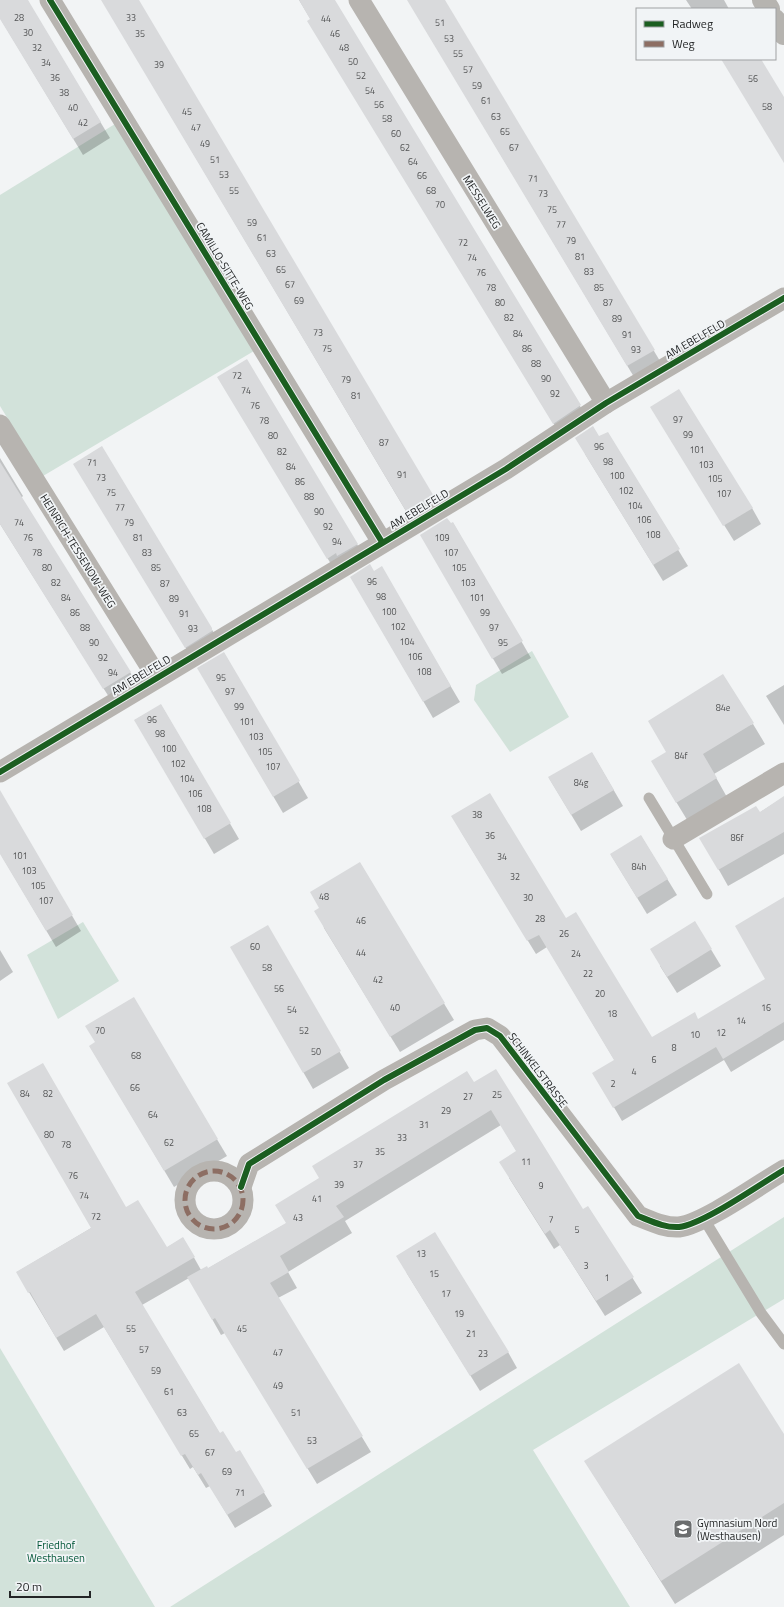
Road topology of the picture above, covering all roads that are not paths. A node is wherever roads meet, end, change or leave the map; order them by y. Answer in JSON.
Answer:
{"nodes":[{"id":1,"x":50,"y":0,"type":"edge"},
{"id":2,"x":359,"y":0,"type":"edge"},
{"id":3,"x":776,"y":22,"type":"edge"},
{"id":4,"x":784,"y":34,"type":"edge"},
{"id":5,"x":784,"y":298,"type":"edge"},
{"id":6,"x":606,"y":403,"type":"junction"},
{"id":7,"x":0,"y":425,"type":"edge"},
{"id":8,"x":382,"y":542,"type":"junction"},
{"id":9,"x":157,"y":677,"type":"junction"},
{"id":10,"x":0,"y":772,"type":"edge"},
{"id":11,"x":784,"y":773,"type":"edge"},
{"id":12,"x":649,"y":798,"type":"dead end"},
{"id":13,"x":673,"y":839,"type":"junction"},
{"id":14,"x":707,"y":894,"type":"dead end"},
{"id":15,"x":784,"y":1170,"type":"edge"},
{"id":16,"x":240,"y":1187,"type":"dead end"},
{"id":17,"x":704,"y":1219,"type":"junction"},
{"id":18,"x":784,"y":1344,"type":"edge"}],
"edges":[{"from":1,"to":8,"type":"street","name":"CAMILLO-SITTE-WEG"},
{"from":2,"to":6,"type":"street","name":"MESSELWEG"},
{"from":3,"to":4,"type":"main road"},
{"from":5,"to":6,"type":"street","name":"AM EBELFELD"},
{"from":6,"to":8,"type":"street","name":"AM EBELFELD"},
{"from":7,"to":9,"type":"street","name":"HEINRICH-TESSENOW-WEG"},
{"from":8,"to":9,"type":"street","name":"AM EBELFELD"},
{"from":9,"to":10,"type":"street","name":"AM EBELFELD"},
{"from":11,"to":13,"type":"street"},
{"from":12,"to":13,"type":"lane"},
{"from":13,"to":14,"type":"lane"},
{"from":15,"to":17,"type":"street","name":"SCHINKELSTRASSE"},
{"from":16,"to":17,"type":"street","name":"SCHINKELSTRASSE"},
{"from":17,"to":18,"type":"lane"}]}
